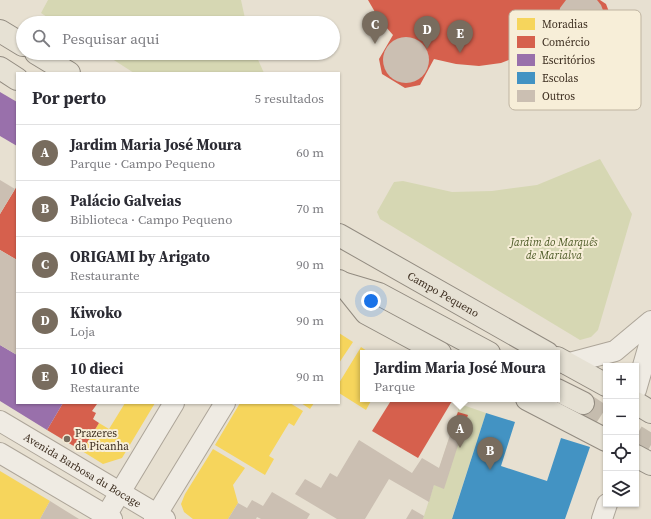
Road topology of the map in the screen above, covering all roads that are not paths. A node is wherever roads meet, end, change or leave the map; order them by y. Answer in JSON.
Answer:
{"nodes":[{"id":1,"x":0,"y":31,"type":"edge"},
{"id":2,"x":16,"y":41,"type":"edge"},
{"id":3,"x":48,"y":60,"type":"edge"},
{"id":4,"x":0,"y":68,"type":"edge"},
{"id":5,"x":67,"y":72,"type":"edge"},
{"id":6,"x":16,"y":78,"type":"edge"},
{"id":7,"x":340,"y":236,"type":"edge"},
{"id":8,"x":341,"y":282,"type":"edge"},
{"id":9,"x":651,"y":321,"type":"edge"},
{"id":10,"x":651,"y":338,"type":"edge"},
{"id":11,"x":434,"y":350,"type":"edge"},
{"id":12,"x":483,"y":350,"type":"edge"},
{"id":13,"x":542,"y":350,"type":"edge"},
{"id":14,"x":562,"y":361,"type":"edge"},
{"id":15,"x":639,"y":380,"type":"edge"},
{"id":16,"x":603,"y":383,"type":"edge"},
{"id":17,"x":560,"y":392,"type":"edge"},
{"id":18,"x":534,"y":402,"type":"edge"},
{"id":19,"x":173,"y":404,"type":"edge"},
{"id":20,"x":224,"y":404,"type":"edge"},
{"id":21,"x":583,"y":404,"type":"tunnel mouth"},
{"id":22,"x":0,"y":421,"type":"edge"},
{"id":23,"x":603,"y":438,"type":"edge"},
{"id":24,"x":0,"y":453,"type":"edge"},
{"id":25,"x":639,"y":458,"type":"edge"},
{"id":26,"x":651,"y":464,"type":"edge"},
{"id":27,"x":120,"y":493,"type":"junction"},
{"id":28,"x":606,"y":507,"type":"edge"},
{"id":29,"x":107,"y":518,"type":"edge"},
{"id":30,"x":159,"y":518,"type":"edge"},
{"id":31,"x":602,"y":519,"type":"edge"}],
"edges":[{"from":1,"to":2,"type":"main road"},
{"from":3,"to":5,"type":"main road"},
{"from":4,"to":6,"type":"main road"},
{"from":7,"to":13,"type":"main road","name":"Campo Pequeno"},
{"from":8,"to":11,"type":"main road"},
{"from":8,"to":12,"type":"main road"},
{"from":9,"to":14,"type":"street"},
{"from":10,"to":15,"type":"street"},
{"from":14,"to":16,"type":"main road"},
{"from":17,"to":21,"type":"main road"},
{"from":18,"to":23,"type":"main road"},
{"from":19,"to":27,"type":"street"},
{"from":20,"to":30,"type":"street"},
{"from":22,"to":27,"type":"street","name":"Avenida Barbosa du Bocage"},
{"from":24,"to":29,"type":"street"},
{"from":25,"to":26,"type":"main road"},
{"from":27,"to":29,"type":"street"},
{"from":27,"to":30,"type":"street","name":"Avenida Barbosa du Bocage"},
{"from":28,"to":31,"type":"street"}]}
